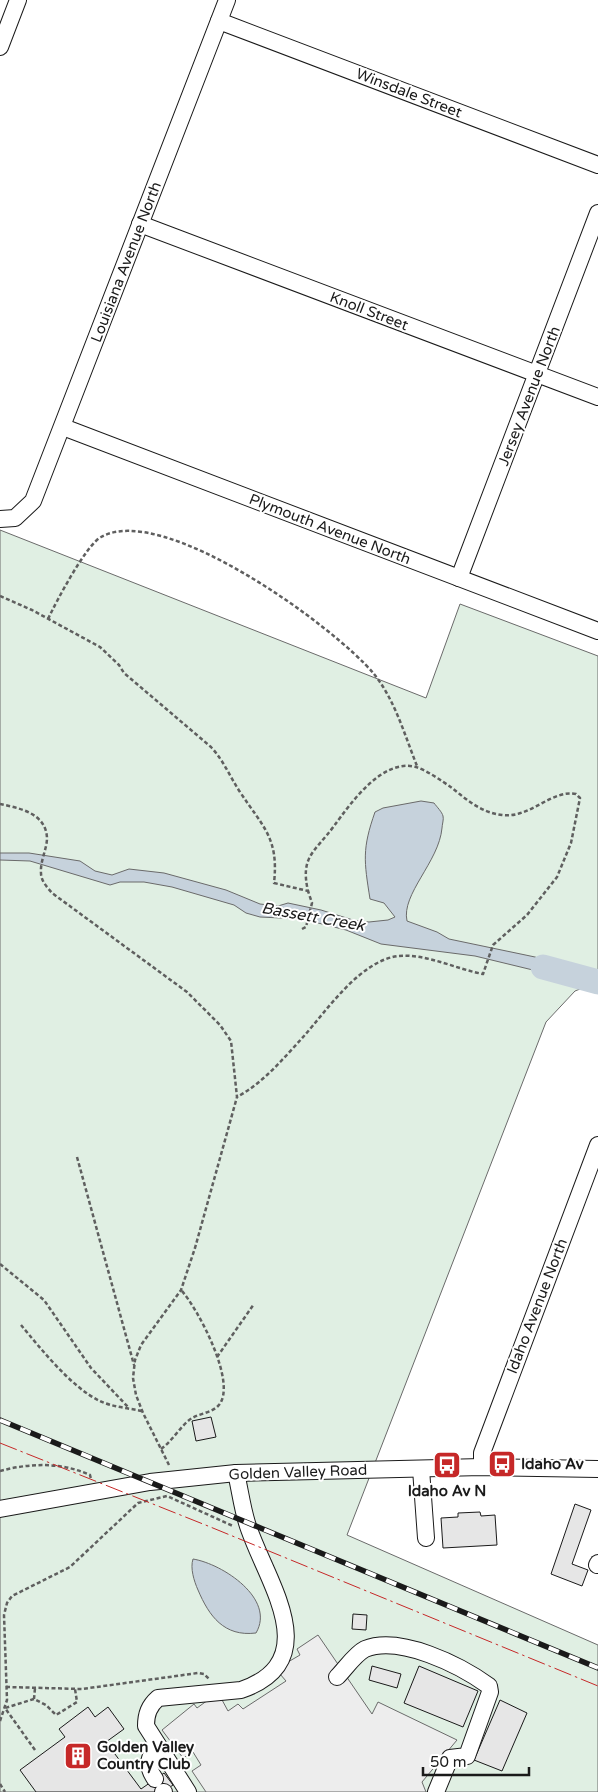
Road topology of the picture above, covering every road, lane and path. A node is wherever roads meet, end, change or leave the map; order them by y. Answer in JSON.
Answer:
{"nodes":[{"id":1,"x":18,"y":0,"type":"edge"},
{"id":2,"x":227,"y":0,"type":"edge"},
{"id":3,"x":219,"y":21,"type":"junction"},
{"id":4,"x":0,"y":47,"type":"edge"},
{"id":5,"x":598,"y":165,"type":"edge"},
{"id":6,"x":598,"y":213,"type":"edge"},
{"id":7,"x":140,"y":224,"type":"junction"},
{"id":8,"x":537,"y":374,"type":"junction"},
{"id":9,"x":598,"y":398,"type":"edge"},
{"id":10,"x":63,"y":427,"type":"junction"},
{"id":11,"x":8,"y":519,"type":"edge"},
{"id":12,"x":459,"y":578,"type":"junction"},
{"id":13,"x":0,"y":596,"type":"edge"},
{"id":14,"x":48,"y":619,"type":"junction"},
{"id":15,"x":598,"y":631,"type":"edge"},
{"id":16,"x":417,"y":767,"type":"junction"},
{"id":17,"x":0,"y":804,"type":"edge"},
{"id":18,"x":308,"y":891,"type":"junction"},
{"id":19,"x":302,"y":929,"type":"dead end"},
{"id":20,"x":237,"y":1098,"type":"junction"},
{"id":21,"x":598,"y":1145,"type":"edge"},
{"id":22,"x":77,"y":1157,"type":"dead end"},
{"id":23,"x":0,"y":1264,"type":"edge"},
{"id":24,"x":181,"y":1290,"type":"junction"},
{"id":25,"x":254,"y":1304,"type":"dead end"},
{"id":26,"x":21,"y":1325,"type":"dead end"},
{"id":27,"x":217,"y":1357,"type":"junction"},
{"id":28,"x":134,"y":1366,"type":"junction"},
{"id":29,"x":128,"y":1408,"type":"junction"},
{"id":30,"x":142,"y":1411,"type":"junction"},
{"id":31,"x":161,"y":1450,"type":"junction"},
{"id":32,"x":169,"y":1465,"type":"dead end"},
{"id":33,"x":482,"y":1467,"type":"junction"},
{"id":34,"x":421,"y":1469,"type":"junction"},
{"id":35,"x":598,"y":1469,"type":"edge"},
{"id":36,"x":0,"y":1471,"type":"edge"},
{"id":37,"x":236,"y":1473,"type":"junction"},
{"id":38,"x":94,"y":1492,"type":"junction"},
{"id":39,"x":0,"y":1509,"type":"edge"},
{"id":40,"x":251,"y":1534,"type":"junction"},
{"id":41,"x":426,"y":1538,"type":"dead end"},
{"id":42,"x":0,"y":1653,"type":"edge"},
{"id":43,"x":5,"y":1653,"type":"junction"},
{"id":44,"x":337,"y":1677,"type":"dead end"},
{"id":45,"x":6,"y":1687,"type":"junction"},
{"id":46,"x":35,"y":1688,"type":"junction"},
{"id":47,"x":75,"y":1689,"type":"junction"},
{"id":48,"x":212,"y":1692,"type":"junction"},
{"id":49,"x":34,"y":1699,"type":"junction"},
{"id":50,"x":5,"y":1708,"type":"junction"},
{"id":51,"x":0,"y":1721,"type":"edge"},
{"id":52,"x":156,"y":1744,"type":"junction"},
{"id":53,"x":35,"y":1750,"type":"dead end"},
{"id":54,"x":0,"y":1784,"type":"edge"},
{"id":55,"x":161,"y":1788,"type":"edge"},
{"id":56,"x":5,"y":1792,"type":"edge"},
{"id":57,"x":188,"y":1792,"type":"edge"},
{"id":58,"x":436,"y":1792,"type":"edge"}],
"edges":[{"from":1,"to":4,"type":"street"},
{"from":2,"to":3,"type":"street","name":"Louisiana Avenue North"},
{"from":3,"to":5,"type":"street","name":"Winsdale Street"},
{"from":3,"to":7,"type":"street","name":"Louisiana Avenue North"},
{"from":6,"to":8,"type":"street","name":"Jersey Avenue North"},
{"from":7,"to":8,"type":"street","name":"Knoll Street"},
{"from":7,"to":10,"type":"street","name":"Louisiana Avenue North"},
{"from":8,"to":9,"type":"street","name":"Knoll Street"},
{"from":8,"to":12,"type":"street","name":"Jersey Avenue North"},
{"from":10,"to":11,"type":"street","name":"Louisiana Avenue North"},
{"from":10,"to":12,"type":"street","name":"Plymouth Avenue North"},
{"from":12,"to":15,"type":"street","name":"Plymouth Avenue North"},
{"from":13,"to":14,"type":"path"},
{"from":14,"to":16,"type":"path"},
{"from":14,"to":18,"type":"path"},
{"from":16,"to":18,"type":"path"},
{"from":16,"to":20,"type":"path"},
{"from":17,"to":20,"type":"path"},
{"from":18,"to":19,"type":"path"},
{"from":20,"to":24,"type":"path"},
{"from":21,"to":33,"type":"street","name":"Idaho Avenue North"},
{"from":22,"to":28,"type":"path"},
{"from":23,"to":29,"type":"path"},
{"from":24,"to":27,"type":"path"},
{"from":24,"to":28,"type":"path"},
{"from":25,"to":27,"type":"path"},
{"from":26,"to":29,"type":"path"},
{"from":27,"to":31,"type":"path"},
{"from":28,"to":30,"type":"path"},
{"from":29,"to":30,"type":"path"},
{"from":30,"to":31,"type":"path"},
{"from":31,"to":32,"type":"path"},
{"from":33,"to":34,"type":"street","name":"Golden Valley Road"},
{"from":33,"to":35,"type":"street","name":"Golden Valley Road"},
{"from":34,"to":37,"type":"street","name":"Golden Valley Road"},
{"from":34,"to":41,"type":"street"},
{"from":36,"to":38,"type":"path"},
{"from":37,"to":38,"type":"street","name":"Golden Valley Road"},
{"from":37,"to":40,"type":"street"},
{"from":38,"to":39,"type":"street","name":"Golden Valley Road"},
{"from":40,"to":43,"type":"path"},
{"from":40,"to":48,"type":"street"},
{"from":42,"to":43,"type":"path"},
{"from":43,"to":45,"type":"path"},
{"from":44,"to":58,"type":"street"},
{"from":45,"to":46,"type":"path"},
{"from":45,"to":50,"type":"path"},
{"from":46,"to":47,"type":"path"},
{"from":46,"to":49,"type":"path"},
{"from":47,"to":48,"type":"path"},
{"from":47,"to":49,"type":"path"},
{"from":48,"to":52,"type":"street"},
{"from":49,"to":50,"type":"path"},
{"from":50,"to":51,"type":"path"},
{"from":50,"to":53,"type":"path"},
{"from":52,"to":55,"type":"street"},
{"from":52,"to":57,"type":"street"},
{"from":54,"to":56,"type":"path"}]}
